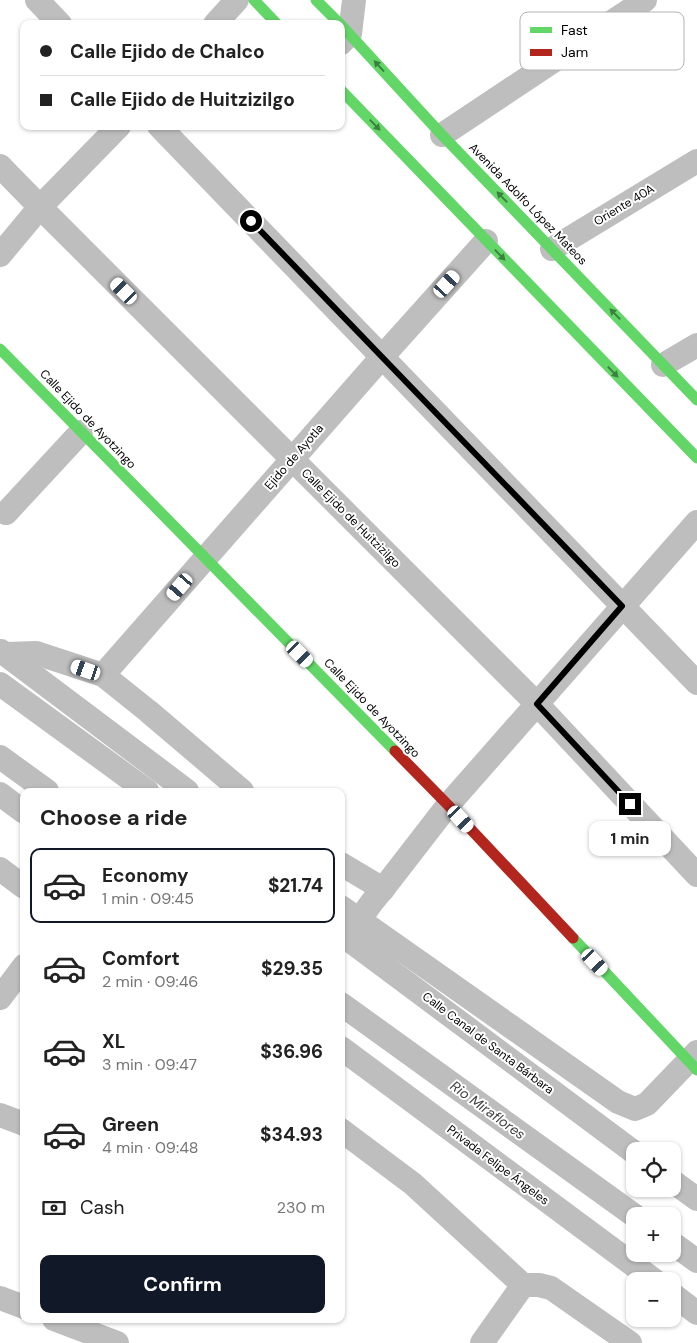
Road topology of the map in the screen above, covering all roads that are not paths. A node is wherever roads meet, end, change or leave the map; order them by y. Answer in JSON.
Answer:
{"nodes":[{"id":1,"x":37,"y":0,"type":"edge"},
{"id":2,"x":237,"y":0,"type":"edge"},
{"id":3,"x":254,"y":0,"type":"edge"},
{"id":4,"x":316,"y":0,"type":"edge"},
{"id":5,"x":354,"y":0,"type":"edge"},
{"id":6,"x":630,"y":4,"type":"edge"},
{"id":7,"x":619,"y":12,"type":"edge"},
{"id":8,"x":56,"y":20,"type":"edge"},
{"id":9,"x":219,"y":20,"type":"edge"},
{"id":10,"x":273,"y":20,"type":"edge"},
{"id":11,"x":333,"y":20,"type":"edge"},
{"id":12,"x":345,"y":25,"type":"edge"},
{"id":13,"x":345,"y":33,"type":"edge"},
{"id":14,"x":535,"y":70,"type":"edge"},
{"id":15,"x":345,"y":94,"type":"edge"},
{"id":16,"x":116,"y":130,"type":"edge"},
{"id":17,"x":163,"y":130,"type":"edge"},
{"id":18,"x":442,"y":135,"type":"junction"},
{"id":19,"x":697,"y":161,"type":"edge"},
{"id":20,"x":0,"y":166,"type":"edge"},
{"id":21,"x":40,"y":207,"type":"junction"},
{"id":22,"x":486,"y":241,"type":"junction"},
{"id":23,"x":552,"y":249,"type":"junction"},
{"id":24,"x":0,"y":255,"type":"edge"},
{"id":25,"x":697,"y":345,"type":"edge"},
{"id":26,"x":0,"y":349,"type":"edge"},
{"id":27,"x":382,"y":357,"type":"junction"},
{"id":28,"x":663,"y":365,"type":"junction"},
{"id":29,"x":697,"y":400,"type":"edge"},
{"id":30,"x":81,"y":432,"type":"junction"},
{"id":31,"x":697,"y":458,"type":"edge"},
{"id":32,"x":292,"y":459,"type":"junction"},
{"id":33,"x":6,"y":513,"type":"dead end"},
{"id":34,"x":697,"y":522,"type":"edge"},
{"id":35,"x":205,"y":558,"type":"junction"},
{"id":36,"x":622,"y":606,"type":"junction"},
{"id":37,"x":3,"y":652,"type":"edge"},
{"id":38,"x":103,"y":675,"type":"junction"},
{"id":39,"x":697,"y":683,"type":"edge"},
{"id":40,"x":0,"y":684,"type":"edge"},
{"id":41,"x":537,"y":704,"type":"junction"},
{"id":42,"x":143,"y":788,"type":"edge"},
{"id":43,"x":184,"y":788,"type":"edge"},
{"id":44,"x":238,"y":788,"type":"edge"},
{"id":45,"x":0,"y":794,"type":"edge"},
{"id":46,"x":448,"y":805,"type":"junction"},
{"id":47,"x":20,"y":809,"type":"edge"},
{"id":48,"x":345,"y":866,"type":"edge"},
{"id":49,"x":0,"y":868,"type":"edge"},
{"id":50,"x":697,"y":875,"type":"edge"},
{"id":51,"x":20,"y":884,"type":"edge"},
{"id":52,"x":383,"y":888,"type":"junction"},
{"id":53,"x":348,"y":926,"type":"edge"},
{"id":54,"x":20,"y":971,"type":"edge"},
{"id":55,"x":0,"y":998,"type":"edge"},
{"id":56,"x":345,"y":1051,"type":"edge"},
{"id":57,"x":694,"y":1061,"type":"edge"},
{"id":58,"x":0,"y":1115,"type":"edge"},
{"id":59,"x":20,"y":1122,"type":"edge"},
{"id":60,"x":345,"y":1133,"type":"edge"},
{"id":61,"x":626,"y":1146,"type":"edge"},
{"id":62,"x":681,"y":1187,"type":"edge"},
{"id":63,"x":697,"y":1199,"type":"edge"},
{"id":64,"x":643,"y":1272,"type":"edge"},
{"id":65,"x":523,"y":1285,"type":"junction"},
{"id":66,"x":0,"y":1298,"type":"edge"},
{"id":67,"x":681,"y":1301,"type":"edge"},
{"id":68,"x":20,"y":1306,"type":"edge"},
{"id":69,"x":697,"y":1313,"type":"edge"},
{"id":70,"x":66,"y":1323,"type":"edge"},
{"id":71,"x":91,"y":1331,"type":"edge"},
{"id":72,"x":117,"y":1343,"type":"edge"},
{"id":73,"x":482,"y":1343,"type":"edge"},
{"id":74,"x":630,"y":1343,"type":"edge"}],
"edges":[{"from":1,"to":8,"type":"street"},
{"from":2,"to":9,"type":"street"},
{"from":3,"to":10,"type":"main road"},
{"from":4,"to":11,"type":"main road","name":"Avenida Adolfo López Mateos"},
{"from":5,"to":12,"type":"street"},
{"from":6,"to":7,"type":"street"},
{"from":18,"to":13,"type":"main road","name":"Avenida Adolfo López Mateos","one_way":true},
{"from":14,"to":18,"type":"street"},
{"from":15,"to":22,"type":"main road","one_way":true},
{"from":16,"to":21,"type":"street"},
{"from":17,"to":27,"type":"street"},
{"from":23,"to":18,"type":"main road","name":"Avenida Adolfo López Mateos","one_way":true},
{"from":19,"to":23,"type":"street","name":"Oriente 40A"},
{"from":20,"to":21,"type":"street","name":"Calle Ejido de Huitzizilgo"},
{"from":21,"to":24,"type":"street"},
{"from":21,"to":32,"type":"street","name":"Calle Ejido de Huitzizilgo"},
{"from":22,"to":27,"type":"street","name":"Ejido de Ayotla"},
{"from":22,"to":31,"type":"main road","one_way":true},
{"from":28,"to":23,"type":"main road","name":"Avenida Adolfo López Mateos","one_way":true},
{"from":25,"to":28,"type":"street"},
{"from":26,"to":30,"type":"main road","name":"Calle Ejido de Ayotzingo"},
{"from":27,"to":32,"type":"street","name":"Ejido de Ayotla"},
{"from":27,"to":36,"type":"street"},
{"from":28,"to":29,"type":"main road","name":"Avenida Adolfo López Mateos"},
{"from":30,"to":33,"type":"street"},
{"from":30,"to":35,"type":"main road","name":"Calle Ejido de Ayotzingo"},
{"from":32,"to":35,"type":"street","name":"Ejido de Ayotla"},
{"from":32,"to":41,"type":"street","name":"Calle Ejido de Huitzizilgo"},
{"from":34,"to":36,"type":"street"},
{"from":35,"to":38,"type":"street","name":"Ejido de Ayotla"},
{"from":35,"to":46,"type":"main road","name":"Calle Ejido de Ayotzingo"},
{"from":36,"to":39,"type":"street"},
{"from":36,"to":41,"type":"street"},
{"from":37,"to":38,"type":"street"},
{"from":37,"to":43,"type":"street"},
{"from":38,"to":44,"type":"street"},
{"from":40,"to":42,"type":"street"},
{"from":41,"to":46,"type":"street"},
{"from":41,"to":50,"type":"street","name":"Calle Ejido de Huitzizilgo"},
{"from":45,"to":47,"type":"street"},
{"from":46,"to":52,"type":"street"},
{"from":46,"to":57,"type":"main road","name":"Calle Ejido de Ayotzingo"},
{"from":48,"to":52,"type":"street"},
{"from":49,"to":51,"type":"street"},
{"from":52,"to":53,"type":"street"},
{"from":53,"to":57,"type":"street"},
{"from":53,"to":61,"type":"street","name":"Calle Canal de Santa Bárbara"},
{"from":54,"to":55,"type":"street"},
{"from":56,"to":64,"type":"street","name":"Privada Felipe Ángeles"},
{"from":58,"to":59,"type":"street"},
{"from":60,"to":65,"type":"street"},
{"from":62,"to":63,"type":"street"},
{"from":65,"to":73,"type":"street"},
{"from":65,"to":74,"type":"street"},
{"from":66,"to":68,"type":"street"},
{"from":67,"to":69,"type":"street"},
{"from":70,"to":71,"type":"street"},
{"from":71,"to":72,"type":"street"}]}
